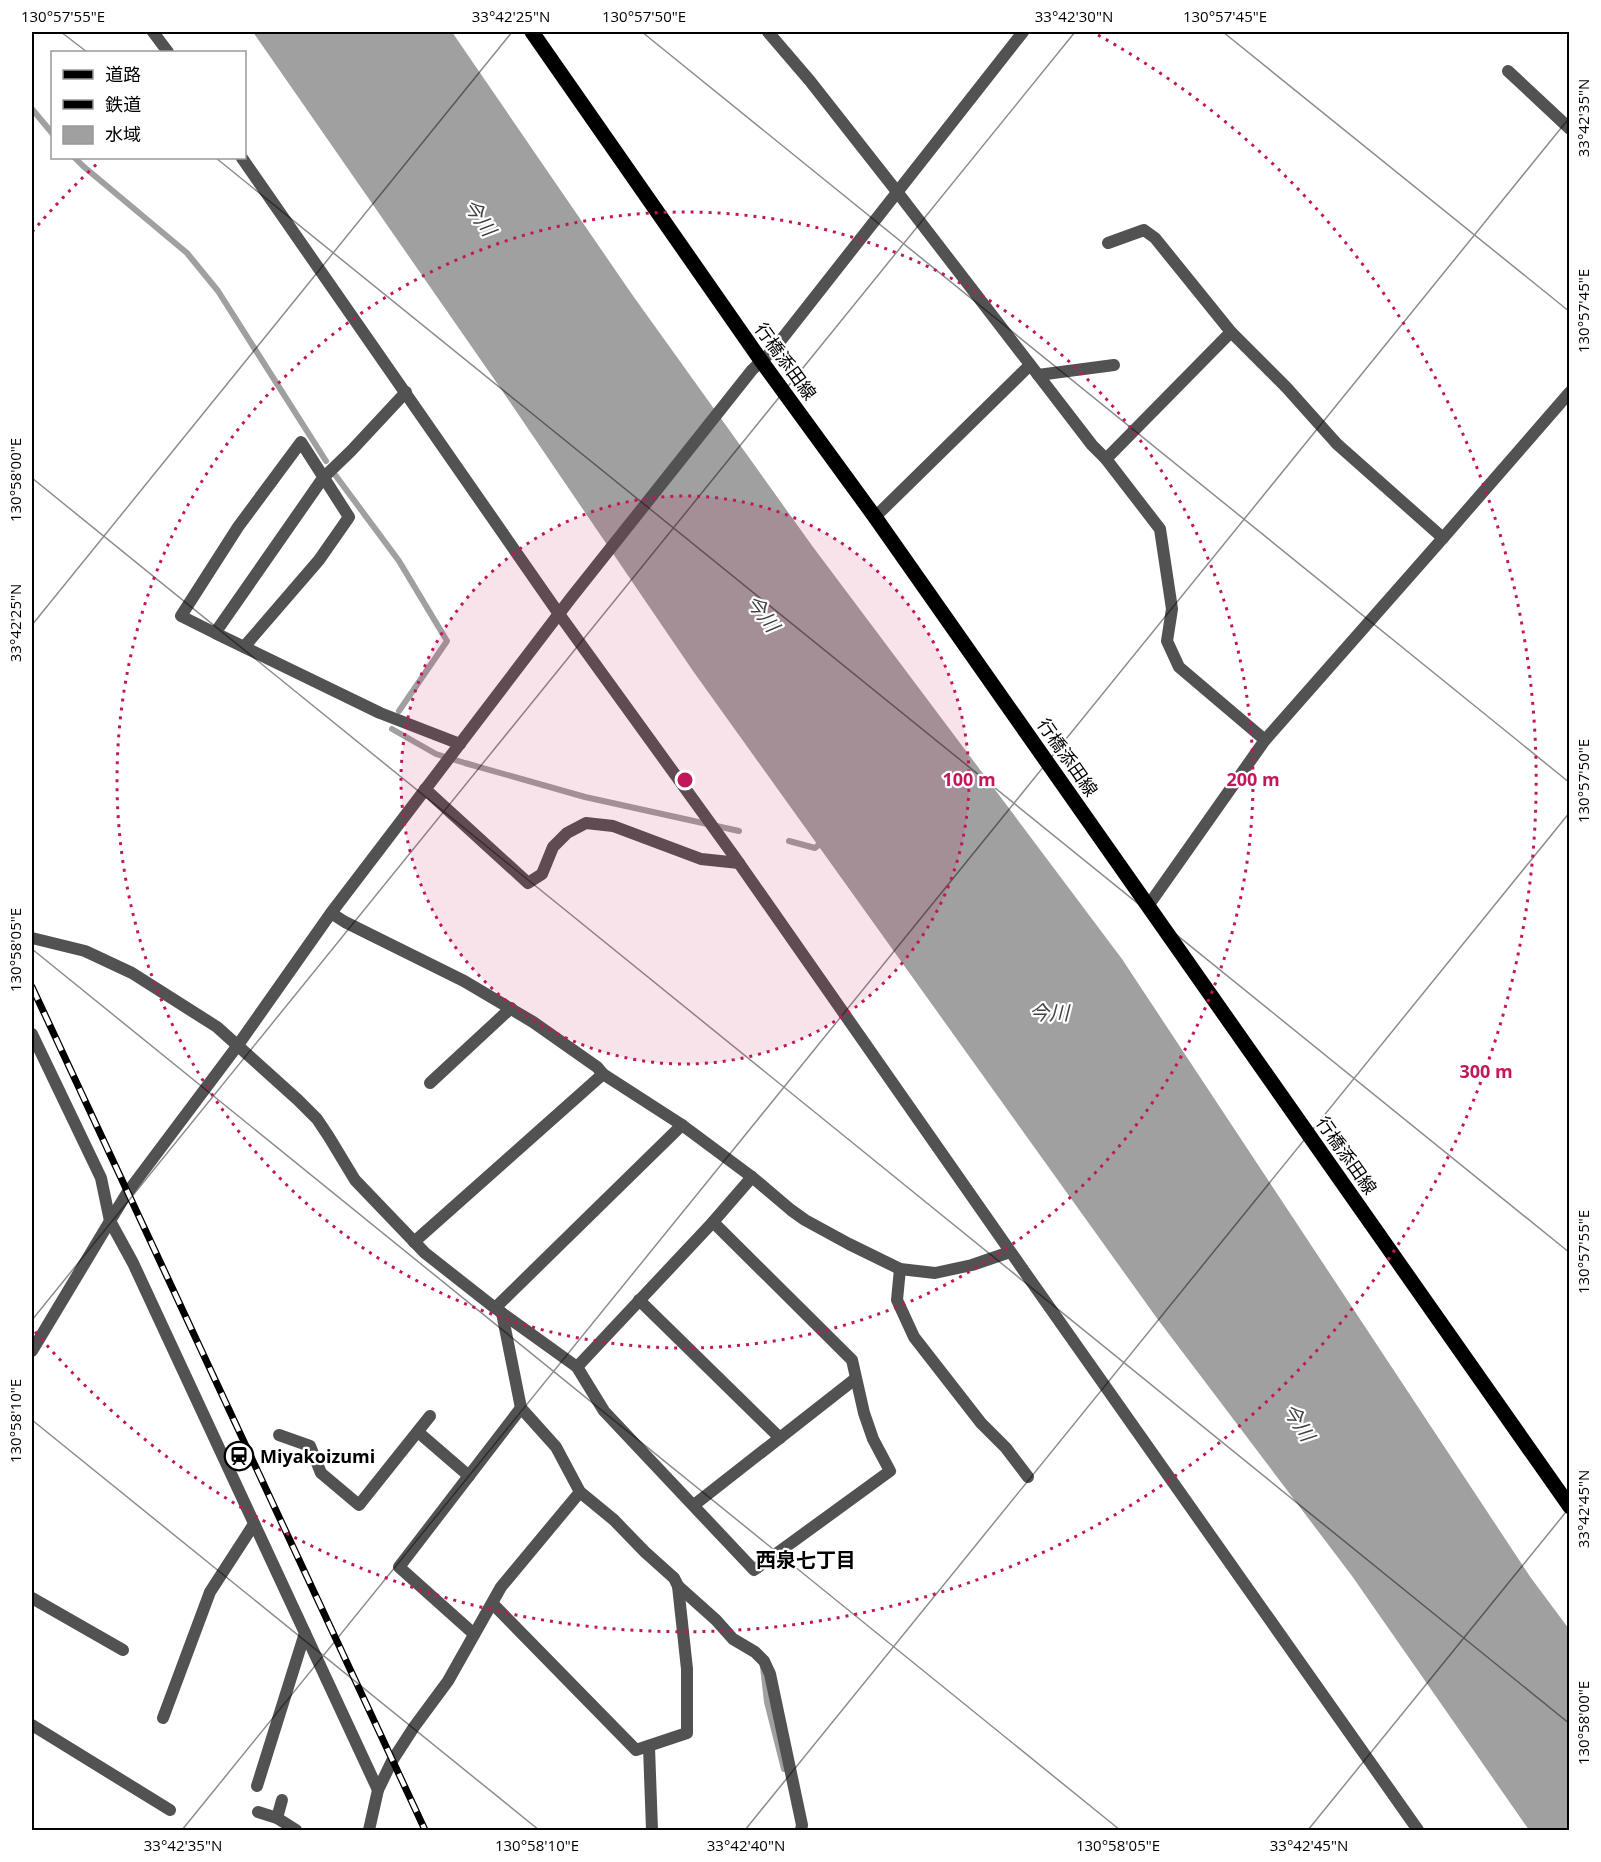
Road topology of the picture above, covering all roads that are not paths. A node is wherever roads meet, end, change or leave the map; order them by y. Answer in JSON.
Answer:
{"nodes":[{"id":1,"x":153,"y":32,"type":"edge"},
{"id":2,"x":532,"y":32,"type":"edge"},
{"id":3,"x":768,"y":32,"type":"edge"},
{"id":4,"x":1023,"y":32,"type":"edge"},
{"id":5,"x":167,"y":51,"type":"edge"},
{"id":6,"x":1508,"y":71,"type":"dead end"},
{"id":7,"x":1569,"y":129,"type":"edge"},
{"id":8,"x":243,"y":159,"type":"edge"},
{"id":9,"x":898,"y":193,"type":"junction"},
{"id":10,"x":1108,"y":243,"type":"dead end"},
{"id":11,"x":1231,"y":332,"type":"junction"},
{"id":12,"x":1114,"y":365,"type":"dead end"},
{"id":13,"x":757,"y":366,"type":"junction"},
{"id":14,"x":1034,"y":370,"type":"junction"},
{"id":15,"x":406,"y":392,"type":"junction"},
{"id":16,"x":1569,"y":392,"type":"edge"},
{"id":17,"x":1106,"y":459,"type":"junction"},
{"id":18,"x":323,"y":478,"type":"junction"},
{"id":19,"x":875,"y":517,"type":"junction"},
{"id":20,"x":1443,"y":538,"type":"junction"},
{"id":21,"x":559,"y":614,"type":"junction"},
{"id":22,"x":215,"y":633,"type":"junction"},
{"id":23,"x":244,"y":647,"type":"junction"},
{"id":24,"x":1265,"y":740,"type":"junction"},
{"id":25,"x":458,"y":746,"type":"junction"},
{"id":26,"x":425,"y":789,"type":"junction"},
{"id":27,"x":736,"y":860,"type":"junction"},
{"id":28,"x":1148,"y":906,"type":"junction"},
{"id":29,"x":331,"y":913,"type":"junction"},
{"id":30,"x":32,"y":938,"type":"edge"},
{"id":31,"x":511,"y":1008,"type":"junction"},
{"id":32,"x":32,"y":1034,"type":"edge"},
{"id":33,"x":238,"y":1046,"type":"junction"},
{"id":34,"x":603,"y":1074,"type":"junction"},
{"id":35,"x":430,"y":1083,"type":"dead end"},
{"id":36,"x":682,"y":1125,"type":"junction"},
{"id":37,"x":752,"y":1176,"type":"junction"},
{"id":38,"x":110,"y":1221,"type":"junction"},
{"id":39,"x":713,"y":1222,"type":"junction"},
{"id":40,"x":414,"y":1242,"type":"junction"},
{"id":41,"x":1010,"y":1252,"type":"junction"},
{"id":42,"x":900,"y":1269,"type":"junction"},
{"id":43,"x":639,"y":1300,"type":"junction"},
{"id":44,"x":499,"y":1310,"type":"junction"},
{"id":45,"x":32,"y":1351,"type":"edge"},
{"id":46,"x":577,"y":1367,"type":"junction"},
{"id":47,"x":855,"y":1379,"type":"junction"},
{"id":48,"x":522,"y":1408,"type":"junction"},
{"id":49,"x":430,"y":1416,"type":"dead end"},
{"id":50,"x":418,"y":1432,"type":"junction"},
{"id":51,"x":279,"y":1435,"type":"dead end"},
{"id":52,"x":780,"y":1438,"type":"junction"},
{"id":53,"x":469,"y":1476,"type":"junction"},
{"id":54,"x":1028,"y":1477,"type":"dead end"},
{"id":55,"x":580,"y":1492,"type":"junction"},
{"id":56,"x":694,"y":1504,"type":"junction"},
{"id":57,"x":1569,"y":1507,"type":"edge"},
{"id":58,"x":254,"y":1524,"type":"junction"},
{"id":59,"x":678,"y":1586,"type":"junction"},
{"id":60,"x":32,"y":1598,"type":"edge"},
{"id":61,"x":493,"y":1604,"type":"junction"},
{"id":62,"x":305,"y":1633,"type":"junction"},
{"id":63,"x":474,"y":1634,"type":"junction"},
{"id":64,"x":123,"y":1650,"type":"dead end"},
{"id":65,"x":163,"y":1718,"type":"dead end"},
{"id":66,"x":32,"y":1725,"type":"edge"},
{"id":67,"x":649,"y":1747,"type":"junction"},
{"id":68,"x":257,"y":1786,"type":"dead end"},
{"id":69,"x":378,"y":1790,"type":"junction"},
{"id":70,"x":282,"y":1800,"type":"dead end"},
{"id":71,"x":170,"y":1810,"type":"dead end"},
{"id":72,"x":258,"y":1812,"type":"dead end"},
{"id":73,"x":277,"y":1818,"type":"junction"},
{"id":74,"x":296,"y":1830,"type":"edge"},
{"id":75,"x":369,"y":1830,"type":"edge"},
{"id":76,"x":652,"y":1830,"type":"edge"},
{"id":77,"x":801,"y":1830,"type":"edge"},
{"id":78,"x":1419,"y":1830,"type":"edge"}],
"edges":[{"from":1,"to":5,"type":"street"},
{"from":2,"to":13,"type":"main road","name":"行橋添田線"},
{"from":3,"to":9,"type":"street"},
{"from":4,"to":9,"type":"street"},
{"from":6,"to":7,"type":"street"},
{"from":8,"to":15,"type":"street"},
{"from":9,"to":13,"type":"street"},
{"from":9,"to":14,"type":"street"},
{"from":10,"to":11,"type":"street"},
{"from":11,"to":17,"type":"street"},
{"from":11,"to":20,"type":"street"},
{"from":12,"to":14,"type":"street"},
{"from":13,"to":19,"type":"main road","name":"行橋添田線"},
{"from":13,"to":21,"type":"street"},
{"from":14,"to":17,"type":"street"},
{"from":14,"to":19,"type":"street"},
{"from":15,"to":18,"type":"street"},
{"from":15,"to":21,"type":"street"},
{"from":16,"to":20,"type":"street"},
{"from":17,"to":24,"type":"street"},
{"from":18,"to":22,"type":"street"},
{"from":18,"to":22,"type":"street"},
{"from":18,"to":23,"type":"street"},
{"from":19,"to":28,"type":"main road","name":"行橋添田線"},
{"from":20,"to":24,"type":"street"},
{"from":21,"to":25,"type":"street"},
{"from":21,"to":27,"type":"street"},
{"from":22,"to":23,"type":"street"},
{"from":23,"to":25,"type":"street"},
{"from":24,"to":28,"type":"street"},
{"from":25,"to":26,"type":"street"},
{"from":26,"to":27,"type":"street"},
{"from":26,"to":29,"type":"street"},
{"from":27,"to":41,"type":"street"},
{"from":28,"to":57,"type":"main road","name":"行橋添田線"},
{"from":29,"to":31,"type":"street"},
{"from":29,"to":33,"type":"street"},
{"from":30,"to":33,"type":"street"},
{"from":31,"to":34,"type":"street"},
{"from":31,"to":35,"type":"street"},
{"from":32,"to":38,"type":"street"},
{"from":33,"to":38,"type":"street"},
{"from":33,"to":40,"type":"street"},
{"from":34,"to":36,"type":"street"},
{"from":34,"to":40,"type":"street"},
{"from":36,"to":37,"type":"street"},
{"from":36,"to":44,"type":"street"},
{"from":37,"to":39,"type":"street"},
{"from":37,"to":42,"type":"street"},
{"from":38,"to":45,"type":"street"},
{"from":38,"to":58,"type":"street"},
{"from":39,"to":43,"type":"street"},
{"from":39,"to":47,"type":"street"},
{"from":40,"to":44,"type":"street"},
{"from":41,"to":42,"type":"street"},
{"from":41,"to":78,"type":"street"},
{"from":42,"to":54,"type":"street"},
{"from":43,"to":46,"type":"street"},
{"from":43,"to":52,"type":"street"},
{"from":44,"to":46,"type":"street"},
{"from":44,"to":48,"type":"street"},
{"from":46,"to":56,"type":"street"},
{"from":47,"to":52,"type":"street"},
{"from":47,"to":56,"type":"street"},
{"from":48,"to":53,"type":"street"},
{"from":48,"to":55,"type":"street"},
{"from":49,"to":50,"type":"street"},
{"from":50,"to":51,"type":"street"},
{"from":50,"to":53,"type":"street"},
{"from":52,"to":56,"type":"street"},
{"from":53,"to":63,"type":"street"},
{"from":55,"to":59,"type":"street"},
{"from":55,"to":61,"type":"street"},
{"from":58,"to":62,"type":"street"},
{"from":58,"to":65,"type":"street"},
{"from":59,"to":67,"type":"street"},
{"from":59,"to":77,"type":"street"},
{"from":60,"to":64,"type":"street"},
{"from":61,"to":63,"type":"street"},
{"from":61,"to":67,"type":"street"},
{"from":62,"to":68,"type":"street"},
{"from":62,"to":69,"type":"street"},
{"from":63,"to":69,"type":"street"},
{"from":66,"to":71,"type":"street"},
{"from":67,"to":76,"type":"street"},
{"from":69,"to":75,"type":"street"},
{"from":70,"to":73,"type":"street"},
{"from":72,"to":73,"type":"street"},
{"from":73,"to":74,"type":"street"}]}
